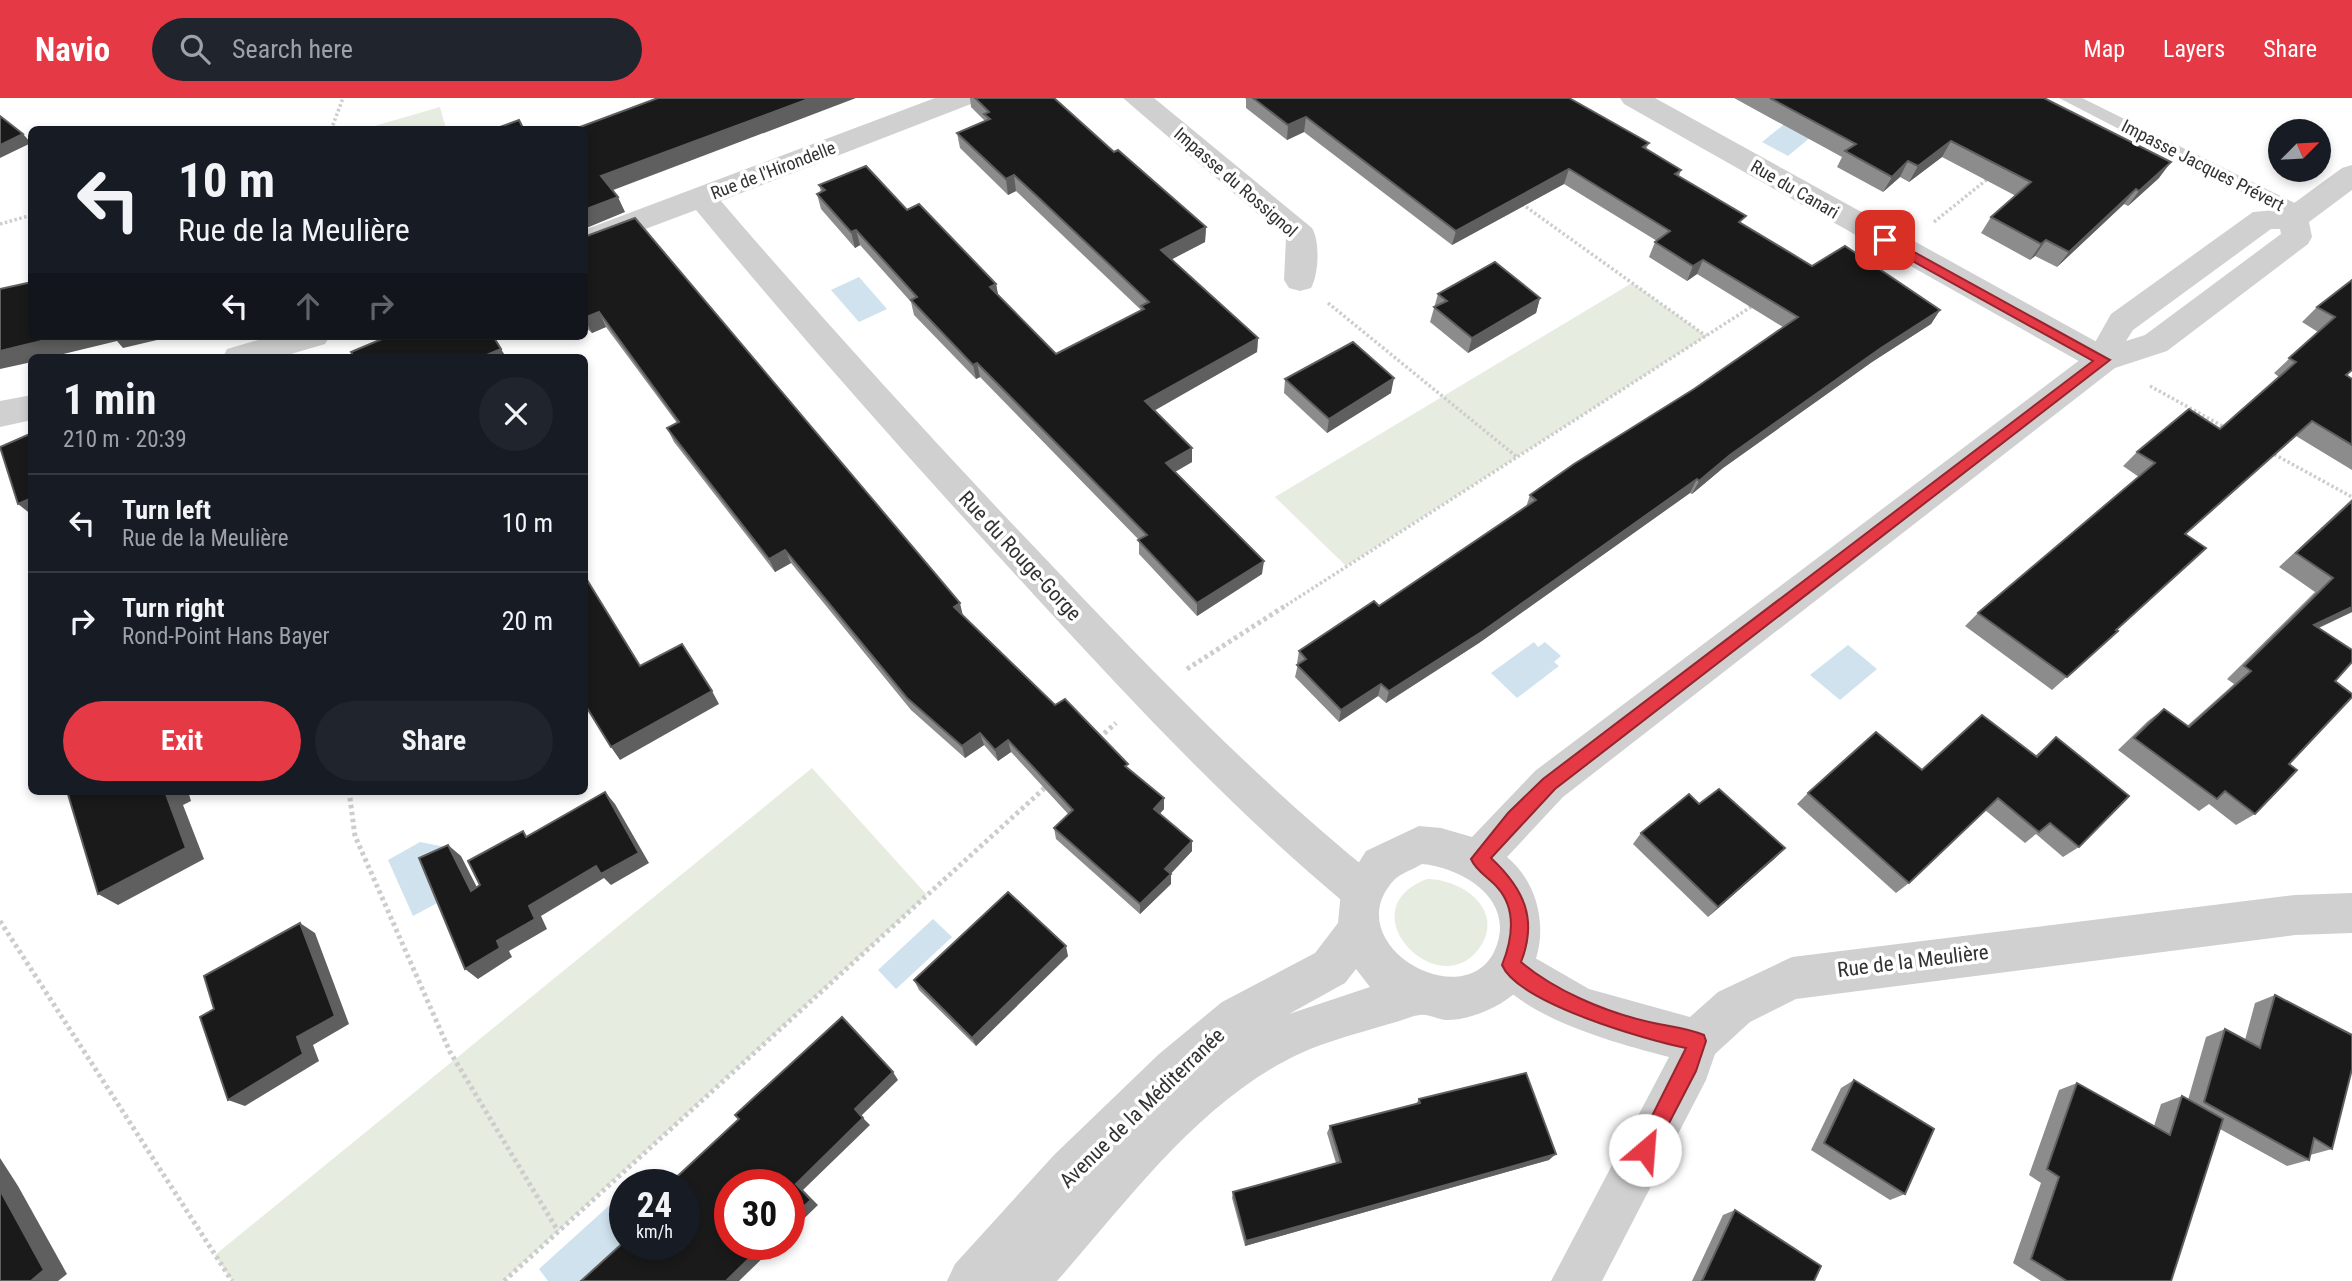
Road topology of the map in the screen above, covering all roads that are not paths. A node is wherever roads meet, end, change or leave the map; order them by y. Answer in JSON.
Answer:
{"nodes":[{"id":1,"x":961,"y":98,"type":"edge"},
{"id":2,"x":1137,"y":98,"type":"edge"},
{"id":3,"x":1634,"y":98,"type":"edge"},
{"id":4,"x":2068,"y":98,"type":"edge"},
{"id":5,"x":2348,"y":184,"type":"edge"},
{"id":6,"x":701,"y":197,"type":"junction"},
{"id":7,"x":2296,"y":217,"type":"junction"},
{"id":8,"x":588,"y":240,"type":"edge"},
{"id":9,"x":1300,"y":281,"type":"road end"},
{"id":10,"x":300,"y":340,"type":"edge"},
{"id":11,"x":250,"y":354,"type":"edge"},
{"id":12,"x":2103,"y":360,"type":"junction"},
{"id":13,"x":28,"y":408,"type":"edge"},
{"id":14,"x":0,"y":414,"type":"edge"},
{"id":15,"x":1480,"y":859,"type":"junction"},
{"id":16,"x":1360,"y":910,"type":"junction"},
{"id":17,"x":2352,"y":913,"type":"edge"},
{"id":18,"x":1511,"y":965,"type":"junction"},
{"id":19,"x":1419,"y":994,"type":"junction"},
{"id":20,"x":1697,"y":1041,"type":"junction"},
{"id":21,"x":972,"y":1281,"type":"edge"},
{"id":22,"x":1024,"y":1281,"type":"edge"},
{"id":23,"x":1576,"y":1281,"type":"edge"}],
"edges":[{"from":1,"to":6,"type":"street","name":"Rue de l'Hirondelle"},
{"from":2,"to":9,"type":"street","name":"Impasse du Rossignol"},
{"from":3,"to":12,"type":"street","name":"Rue du Canari"},
{"from":4,"to":7,"type":"lane","name":"Impasse Jacques Prévert"},
{"from":5,"to":7,"type":"street"},
{"from":6,"to":8,"type":"street","name":"Rue de l'Hirondelle"},
{"from":6,"to":16,"type":"street","name":"Rue du Rouge-Gorge"},
{"from":7,"to":12,"type":"street"},
{"from":10,"to":11,"type":"street"},
{"from":12,"to":15,"type":"street"},
{"from":13,"to":14,"type":"street"},
{"from":15,"to":16,"type":"street"},
{"from":15,"to":18,"type":"street"},
{"from":16,"to":19,"type":"street"},
{"from":16,"to":21,"type":"street","name":"Avenue de la Méditerranée"},
{"from":17,"to":20,"type":"street","name":"Rue de la Meulière"},
{"from":18,"to":19,"type":"street"},
{"from":18,"to":20,"type":"street"},
{"from":19,"to":22,"type":"street","name":"Avenue de la Méditerranée"},
{"from":20,"to":23,"type":"street"}]}
